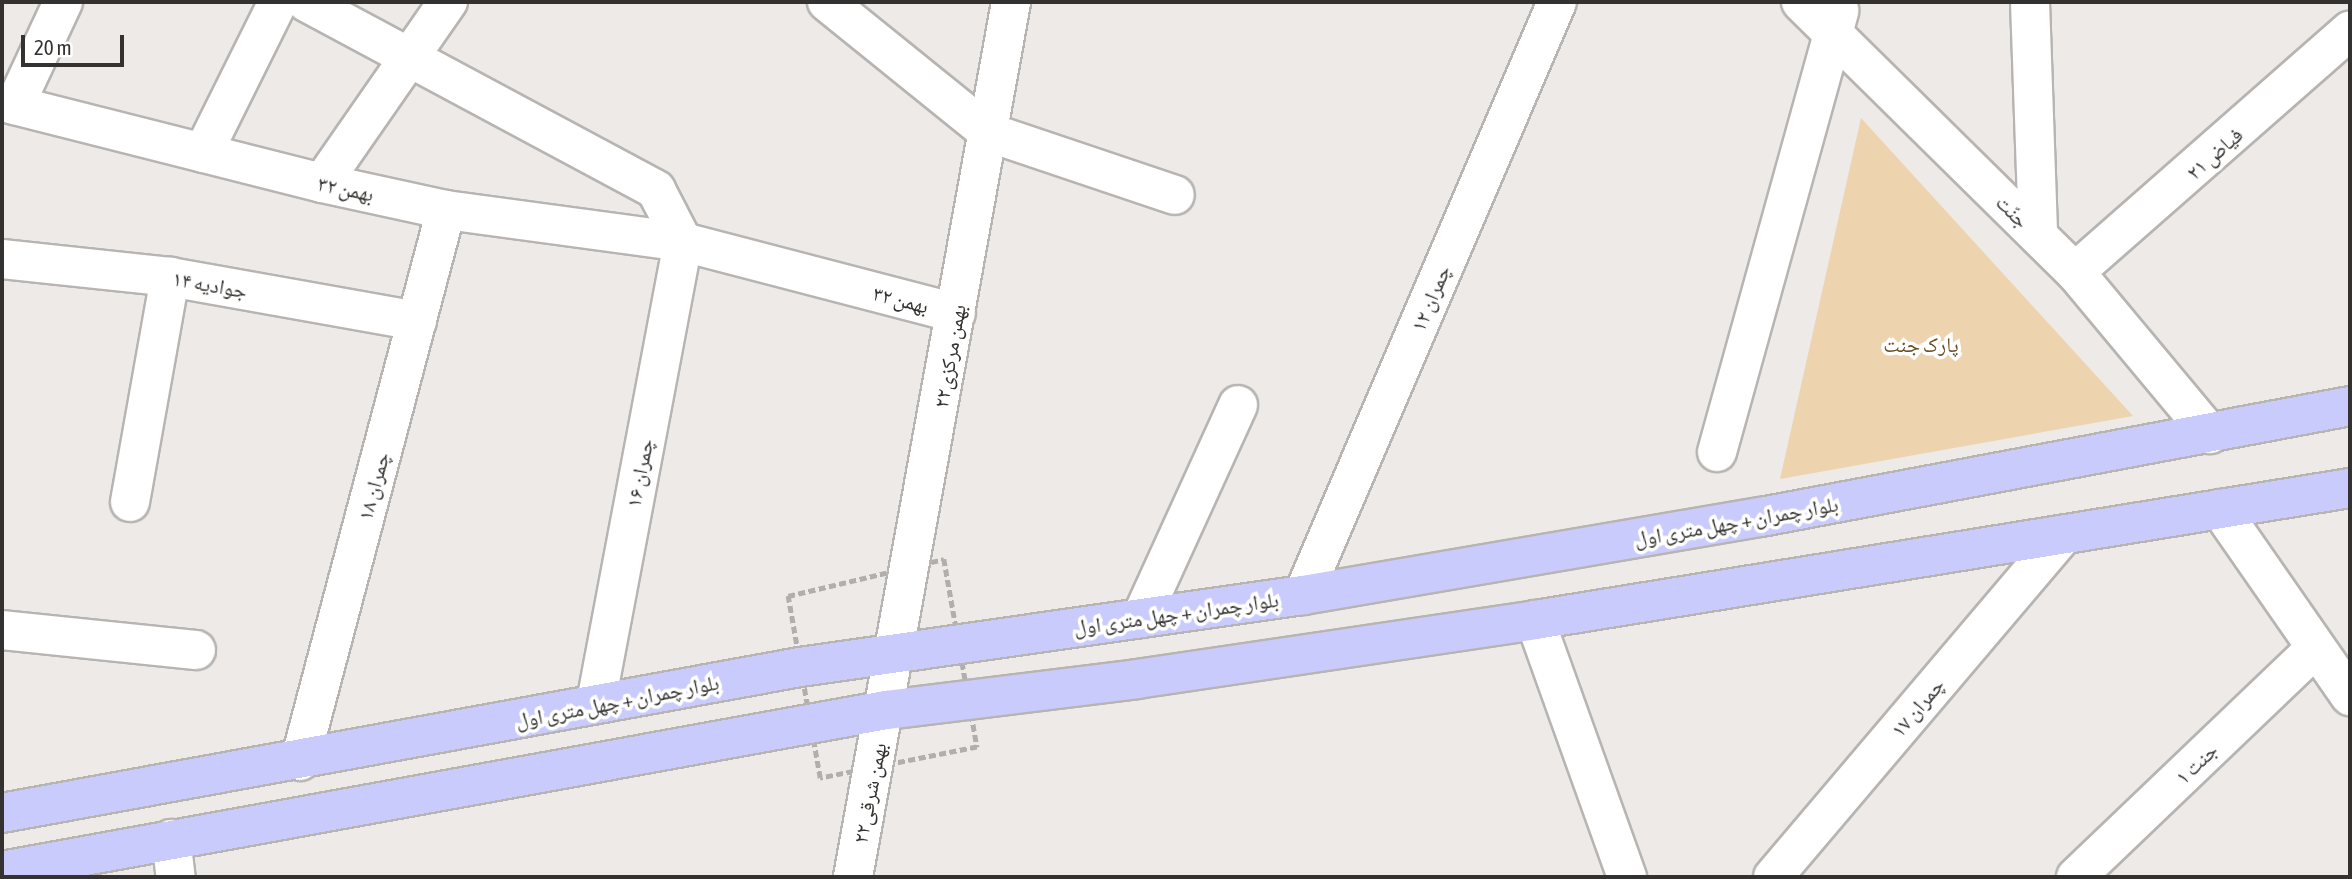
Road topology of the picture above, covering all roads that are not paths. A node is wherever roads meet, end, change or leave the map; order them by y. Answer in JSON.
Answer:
{"nodes":[{"id":1,"x":63,"y":2,"type":"edge"},
{"id":2,"x":278,"y":2,"type":"edge"},
{"id":3,"x":306,"y":2,"type":"edge"},
{"id":4,"x":448,"y":2,"type":"edge"},
{"id":5,"x":827,"y":2,"type":"edge"},
{"id":6,"x":1012,"y":2,"type":"edge"},
{"id":7,"x":1557,"y":2,"type":"edge"},
{"id":8,"x":1801,"y":2,"type":"edge"},
{"id":9,"x":2029,"y":2,"type":"edge"},
{"id":10,"x":1838,"y":17,"type":"edge"},
{"id":11,"x":2350,"y":30,"type":"edge"},
{"id":12,"x":409,"y":56,"type":"junction"},
{"id":13,"x":8,"y":104,"type":"edge"},
{"id":14,"x":988,"y":132,"type":"junction"},
{"id":15,"x":204,"y":153,"type":"junction"},
{"id":16,"x":322,"y":183,"type":"junction"},
{"id":17,"x":1175,"y":195,"type":"dead end"},
{"id":18,"x":446,"y":210,"type":"junction"},
{"id":19,"x":2038,"y":236,"type":"junction"},
{"id":20,"x":683,"y":242,"type":"junction"},
{"id":21,"x":2,"y":259,"type":"edge"},
{"id":22,"x":2075,"y":272,"type":"junction"},
{"id":23,"x":170,"y":277,"type":"junction"},
{"id":24,"x":956,"y":313,"type":"junction"},
{"id":25,"x":417,"y":321,"type":"junction"},
{"id":26,"x":1238,"y":405,"type":"dead end"},
{"id":27,"x":2350,"y":405,"type":"edge"},
{"id":28,"x":2210,"y":434,"type":"junction"},
{"id":29,"x":1717,"y":452,"type":"dead end"},
{"id":30,"x":2350,"y":488,"type":"edge"},
{"id":31,"x":130,"y":502,"type":"dead end"},
{"id":32,"x":2220,"y":509,"type":"junction"},
{"id":33,"x":2061,"y":537,"type":"junction"},
{"id":34,"x":1303,"y":595,"type":"junction"},
{"id":35,"x":1141,"y":618,"type":"junction"},
{"id":36,"x":1535,"y":620,"type":"junction"},
{"id":37,"x":2,"y":630,"type":"edge"},
{"id":38,"x":2315,"y":649,"type":"junction"},
{"id":39,"x":196,"y":650,"type":"dead end"},
{"id":40,"x":896,"y":652,"type":"junction"},
{"id":41,"x":2350,"y":696,"type":"edge"},
{"id":42,"x":596,"y":704,"type":"junction"},
{"id":43,"x":886,"y":709,"type":"junction"},
{"id":44,"x":300,"y":761,"type":"junction"},
{"id":45,"x":2,"y":813,"type":"edge"},
{"id":46,"x":171,"y":839,"type":"junction"},
{"id":47,"x":2,"y":871,"type":"edge"},
{"id":48,"x":176,"y":877,"type":"edge"},
{"id":49,"x":853,"y":877,"type":"edge"},
{"id":50,"x":1627,"y":877,"type":"edge"},
{"id":51,"x":1773,"y":877,"type":"edge"},
{"id":52,"x":2076,"y":877,"type":"edge"}],
"edges":[{"from":1,"to":13,"type":"street"},
{"from":2,"to":15,"type":"street"},
{"from":3,"to":12,"type":"street"},
{"from":4,"to":12,"type":"street"},
{"from":5,"to":14,"type":"street"},
{"from":6,"to":14,"type":"street","name":"۲۲بهمن مرکزی"},
{"from":7,"to":34,"type":"street","name":"چمران ۱۲"},
{"from":8,"to":10,"type":"street","name":"جنّت"},
{"from":9,"to":19,"type":"street"},
{"from":10,"to":19,"type":"street","name":"جنّت"},
{"from":10,"to":29,"type":"street"},
{"from":11,"to":22,"type":"street","name":"فیاض ۲۱"},
{"from":12,"to":16,"type":"street"},
{"from":12,"to":20,"type":"street"},
{"from":13,"to":15,"type":"street","name":"بهمن ۳۲"},
{"from":14,"to":17,"type":"street"},
{"from":14,"to":24,"type":"street","name":"۲۲بهمن مرکزی"},
{"from":15,"to":16,"type":"street","name":"بهمن ۳۲"},
{"from":16,"to":18,"type":"street","name":"بهمن ۳۲"},
{"from":18,"to":20,"type":"street","name":"بهمن ۳۲"},
{"from":18,"to":25,"type":"street","name":"چمران ۱۸"},
{"from":19,"to":22,"type":"street","name":"جنّت"},
{"from":20,"to":24,"type":"street","name":"بهمن ۳۲"},
{"from":20,"to":42,"type":"street","name":"چمران ۱۶"},
{"from":21,"to":23,"type":"street","name":"جوادیه ۱۴"},
{"from":22,"to":28,"type":"street","name":"جنّت"},
{"from":23,"to":25,"type":"street","name":"جوادیه ۱۴"},
{"from":23,"to":31,"type":"street"},
{"from":24,"to":40,"type":"street","name":"۲۲بهمن مرکزی"},
{"from":25,"to":44,"type":"street","name":"چمران ۱۸"},
{"from":26,"to":35,"type":"street"},
{"from":27,"to":28,"type":"main road","name":"بلوار چمران + چهل متری اول"},
{"from":28,"to":34,"type":"main road","name":"بلوار چمران + چهل متری اول"},
{"from":30,"to":32,"type":"main road"},
{"from":32,"to":33,"type":"main road"},
{"from":32,"to":38,"type":"street"},
{"from":33,"to":36,"type":"main road"},
{"from":33,"to":51,"type":"street","name":"چمران ۱۷"},
{"from":34,"to":35,"type":"main road","name":"بلوار چمران + چهل متری اول"},
{"from":35,"to":40,"type":"main road","name":"بلوار چمران + چهل متری اول"},
{"from":36,"to":43,"type":"main road"},
{"from":36,"to":50,"type":"street"},
{"from":37,"to":39,"type":"street"},
{"from":38,"to":41,"type":"street"},
{"from":38,"to":52,"type":"street","name":"جنت ۱"},
{"from":40,"to":42,"type":"main road","name":"بلوار چمران + چهل متری اول"},
{"from":40,"to":43,"type":"street","name":"۲۲بهمن مرکزی"},
{"from":42,"to":44,"type":"main road","name":"بلوار چمران + چهل متری اول"},
{"from":43,"to":46,"type":"main road"},
{"from":43,"to":49,"type":"street","name":"۲۲بهمن شرقی"},
{"from":44,"to":45,"type":"main road","name":"بلوار چمران + چهل متری اول"},
{"from":46,"to":47,"type":"main road"},
{"from":46,"to":48,"type":"street"}]}
